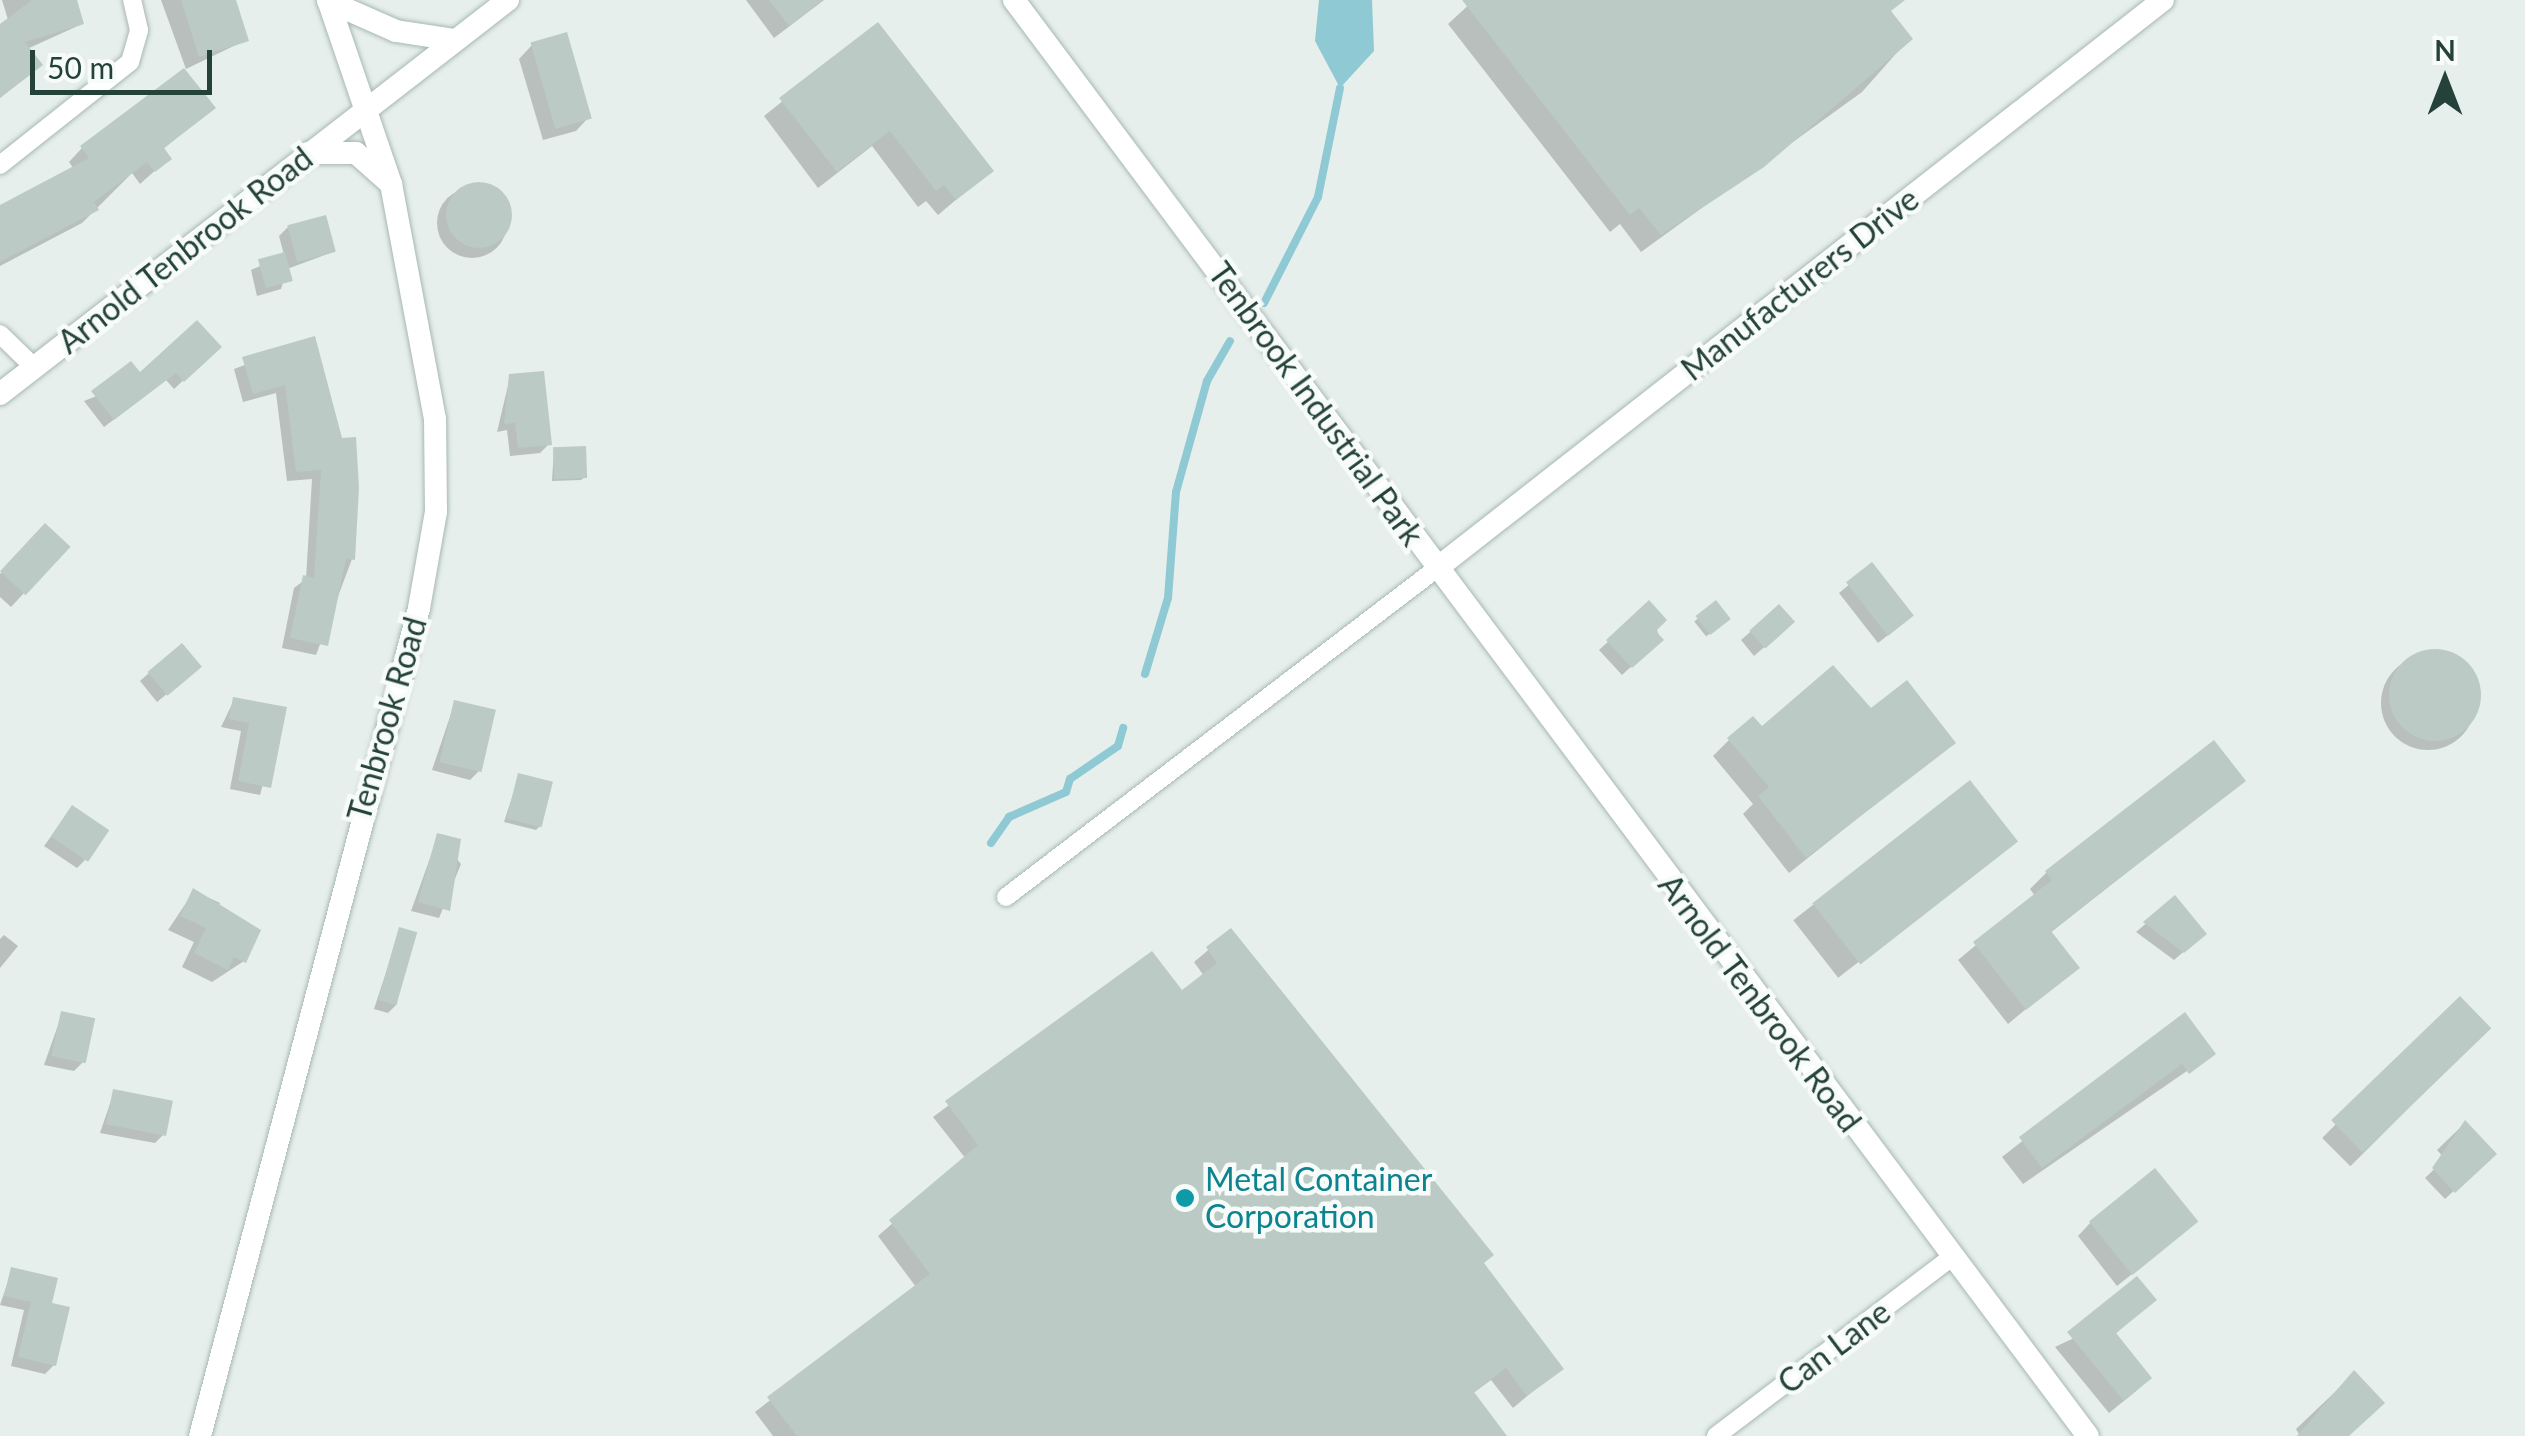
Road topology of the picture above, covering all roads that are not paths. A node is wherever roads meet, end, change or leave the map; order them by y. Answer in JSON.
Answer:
{"nodes":[{"id":1,"x":132,"y":0,"type":"edge"},
{"id":2,"x":328,"y":0,"type":"edge"},
{"id":3,"x":508,"y":0,"type":"edge"},
{"id":4,"x":1014,"y":0,"type":"edge"},
{"id":5,"x":2163,"y":0,"type":"edge"},
{"id":6,"x":456,"y":40,"type":"junction"},
{"id":7,"x":369,"y":105,"type":"junction"},
{"id":8,"x":308,"y":153,"type":"junction"},
{"id":9,"x":0,"y":165,"type":"edge"},
{"id":10,"x":391,"y":184,"type":"junction"},
{"id":11,"x":0,"y":334,"type":"edge"},
{"id":12,"x":35,"y":368,"type":"junction"},
{"id":13,"x":0,"y":394,"type":"edge"},
{"id":14,"x":1436,"y":568,"type":"junction"},
{"id":15,"x":1006,"y":897,"type":"dead end"},
{"id":16,"x":1952,"y":1257,"type":"junction"},
{"id":17,"x":200,"y":1436,"type":"edge"},
{"id":18,"x":1716,"y":1436,"type":"edge"},
{"id":19,"x":2088,"y":1436,"type":"edge"}],
"edges":[{"from":1,"to":9,"type":"street"},
{"from":2,"to":6,"type":"street"},
{"from":2,"to":7,"type":"street","name":"Tenbrook Road"},
{"from":3,"to":6,"type":"street"},
{"from":4,"to":14,"type":"street","name":"Tenbrook Industrial Park"},
{"from":5,"to":14,"type":"street","name":"Manufacturers Drive"},
{"from":6,"to":7,"type":"street"},
{"from":7,"to":8,"type":"street","name":"Arnold Tenbrook Road"},
{"from":7,"to":10,"type":"street","name":"Tenbrook Road"},
{"from":8,"to":10,"type":"street"},
{"from":8,"to":12,"type":"street","name":"Arnold Tenbrook Road"},
{"from":10,"to":17,"type":"street","name":"Tenbrook Road"},
{"from":11,"to":12,"type":"street"},
{"from":12,"to":13,"type":"street","name":"Arnold Tenbrook Road"},
{"from":14,"to":15,"type":"street","name":"Tenbrook Industrial Park"},
{"from":14,"to":16,"type":"street","name":"Arnold Tenbrook Road"},
{"from":16,"to":18,"type":"street","name":"Can Lane"},
{"from":16,"to":19,"type":"street","name":"Arnold Tenbrook Road"}]}
